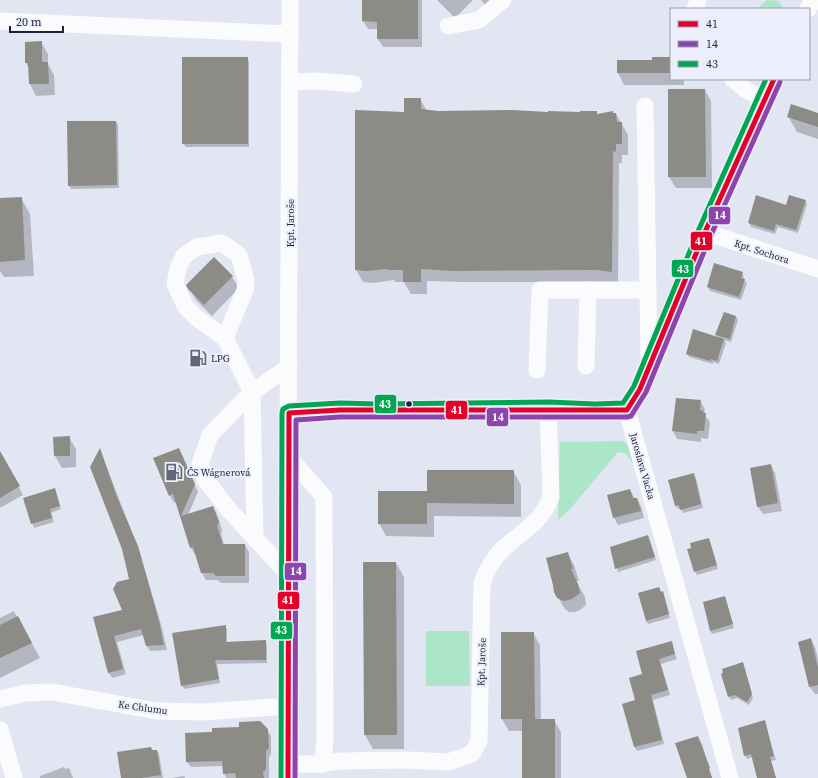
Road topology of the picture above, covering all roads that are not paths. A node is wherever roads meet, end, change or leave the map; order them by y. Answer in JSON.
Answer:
{"nodes":[{"id":1,"x":290,"y":0,"type":"edge"},
{"id":2,"x":503,"y":0,"type":"edge"},
{"id":3,"x":0,"y":21,"type":"edge"},
{"id":4,"x":448,"y":26,"type":"dead end"},
{"id":5,"x":290,"y":34,"type":"junction"},
{"id":6,"x":734,"y":80,"type":"edge"},
{"id":7,"x":774,"y":80,"type":"edge"},
{"id":8,"x":291,"y":82,"type":"junction"},
{"id":9,"x":354,"y":84,"type":"dead end"},
{"id":10,"x":764,"y":99,"type":"junction"},
{"id":11,"x":645,"y":106,"type":"dead end"},
{"id":12,"x":705,"y":232,"type":"junction"},
{"id":13,"x":818,"y":269,"type":"edge"},
{"id":14,"x":588,"y":290,"type":"junction"},
{"id":15,"x":648,"y":290,"type":"junction"},
{"id":16,"x":225,"y":338,"type":"junction"},
{"id":17,"x":586,"y":366,"type":"dead end"},
{"id":18,"x":649,"y":366,"type":"junction"},
{"id":19,"x":289,"y":367,"type":"junction"},
{"id":20,"x":537,"y":370,"type":"dead end"},
{"id":21,"x":252,"y":392,"type":"junction"},
{"id":22,"x":548,"y":409,"type":"junction"},
{"id":23,"x":627,"y":410,"type":"junction"},
{"id":24,"x":289,"y":413,"type":"junction"},
{"id":25,"x":288,"y":456,"type":"junction"},
{"id":26,"x":255,"y":539,"type":"junction"},
{"id":27,"x":288,"y":574,"type":"junction"},
{"id":28,"x":0,"y":699,"type":"edge"},
{"id":29,"x":288,"y":706,"type":"junction"},
{"id":30,"x":0,"y":730,"type":"edge"},
{"id":31,"x":323,"y":764,"type":"junction"},
{"id":32,"x":290,"y":773,"type":"edge"},
{"id":33,"x":14,"y":778,"type":"edge"},
{"id":34,"x":730,"y":778,"type":"edge"}],
"edges":[{"from":1,"to":5,"type":"street","name":"Kpt. Jaroše"},
{"from":2,"to":4,"type":"street"},
{"from":3,"to":5,"type":"street"},
{"from":5,"to":8,"type":"street","name":"Kpt. Jaroše"},
{"from":6,"to":10,"type":"street"},
{"from":7,"to":10,"type":"street"},
{"from":8,"to":9,"type":"street"},
{"from":8,"to":19,"type":"street","name":"Kpt. Jaroše"},
{"from":10,"to":12,"type":"street"},
{"from":11,"to":15,"type":"street"},
{"from":12,"to":13,"type":"street","name":"Kpt. Sochora"},
{"from":12,"to":18,"type":"street"},
{"from":14,"to":15,"type":"street"},
{"from":14,"to":17,"type":"street"},
{"from":14,"to":20,"type":"street"},
{"from":15,"to":18,"type":"street"},
{"from":16,"to":16,"type":"street"},
{"from":16,"to":21,"type":"street"},
{"from":18,"to":23,"type":"street"},
{"from":19,"to":21,"type":"street"},
{"from":19,"to":24,"type":"street","name":"Kpt. Jaroše"},
{"from":21,"to":26,"type":"street"},
{"from":21,"to":26,"type":"street"},
{"from":22,"to":23,"type":"street"},
{"from":22,"to":24,"type":"street"},
{"from":22,"to":31,"type":"street","name":"Kpt. Jaroše"},
{"from":23,"to":34,"type":"street","name":"Jaroslava Vacka"},
{"from":24,"to":25,"type":"street","name":"Kpt. Jaroše"},
{"from":25,"to":27,"type":"street","name":"Kpt. Jaroše"},
{"from":25,"to":31,"type":"street"},
{"from":26,"to":27,"type":"street"},
{"from":27,"to":29,"type":"street","name":"Kpt. Jaroše"},
{"from":28,"to":29,"type":"street","name":"Ke Chlumu"},
{"from":29,"to":32,"type":"street","name":"Kpt. Jaroše"},
{"from":30,"to":33,"type":"street"},
{"from":31,"to":32,"type":"street","name":"Kpt. Jaroše"}]}
